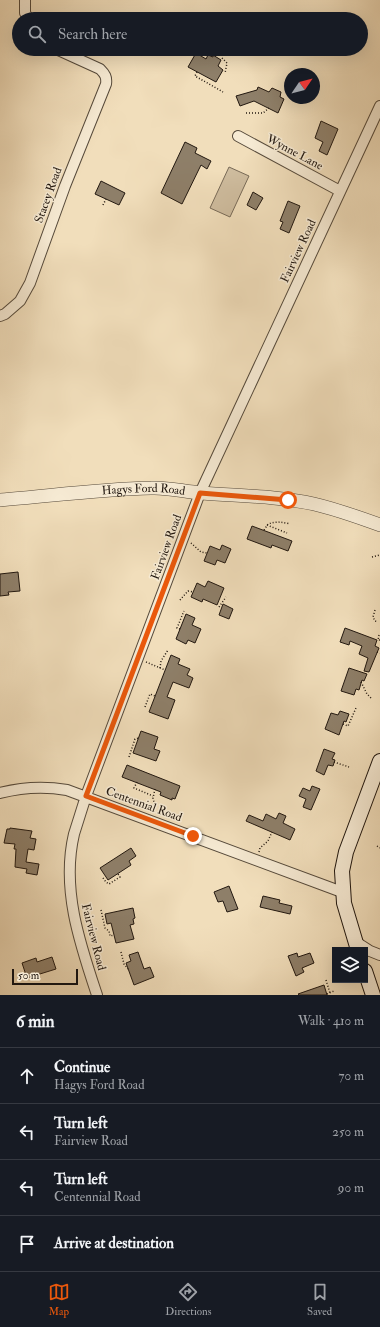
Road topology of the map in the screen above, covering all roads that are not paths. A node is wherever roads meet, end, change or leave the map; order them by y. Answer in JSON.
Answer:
{"nodes":[{"id":1,"x":25,"y":0,"type":"edge"},
{"id":2,"x":25,"y":12,"type":"edge"},
{"id":3,"x":71,"y":56,"type":"edge"},
{"id":4,"x":380,"y":106,"type":"edge"},
{"id":5,"x":238,"y":136,"type":"dead end"},
{"id":6,"x":340,"y":191,"type":"junction"},
{"id":7,"x":0,"y":316,"type":"edge"},
{"id":8,"x":200,"y":493,"type":"junction"},
{"id":9,"x":0,"y":500,"type":"edge"},
{"id":10,"x":380,"y":525,"type":"edge"},
{"id":11,"x":380,"y":761,"type":"edge"},
{"id":12,"x":0,"y":793,"type":"edge"},
{"id":13,"x":86,"y":796,"type":"junction"},
{"id":14,"x":342,"y":892,"type":"junction"},
{"id":15,"x":357,"y":946,"type":"edge"},
{"id":16,"x":380,"y":955,"type":"edge"},
{"id":17,"x":368,"y":980,"type":"edge"},
{"id":18,"x":97,"y":995,"type":"edge"},
{"id":19,"x":373,"y":995,"type":"edge"}],
"edges":[{"from":1,"to":2,"type":"street"},
{"from":3,"to":7,"type":"street","name":"Stacey Road"},
{"from":4,"to":6,"type":"street","name":"Fairview Road"},
{"from":5,"to":6,"type":"street","name":"Wynne Lane"},
{"from":6,"to":8,"type":"street","name":"Fairview Road"},
{"from":8,"to":9,"type":"street","name":"Hagys Ford Road"},
{"from":8,"to":10,"type":"street","name":"Hagys Ford Road"},
{"from":8,"to":13,"type":"street","name":"Fairview Road"},
{"from":11,"to":14,"type":"main road"},
{"from":12,"to":13,"type":"street","name":"Centennial Road"},
{"from":13,"to":14,"type":"street","name":"Centennial Road"},
{"from":13,"to":18,"type":"street","name":"Fairview Road"},
{"from":14,"to":15,"type":"main road"},
{"from":15,"to":16,"type":"street"},
{"from":17,"to":19,"type":"main road"}]}
